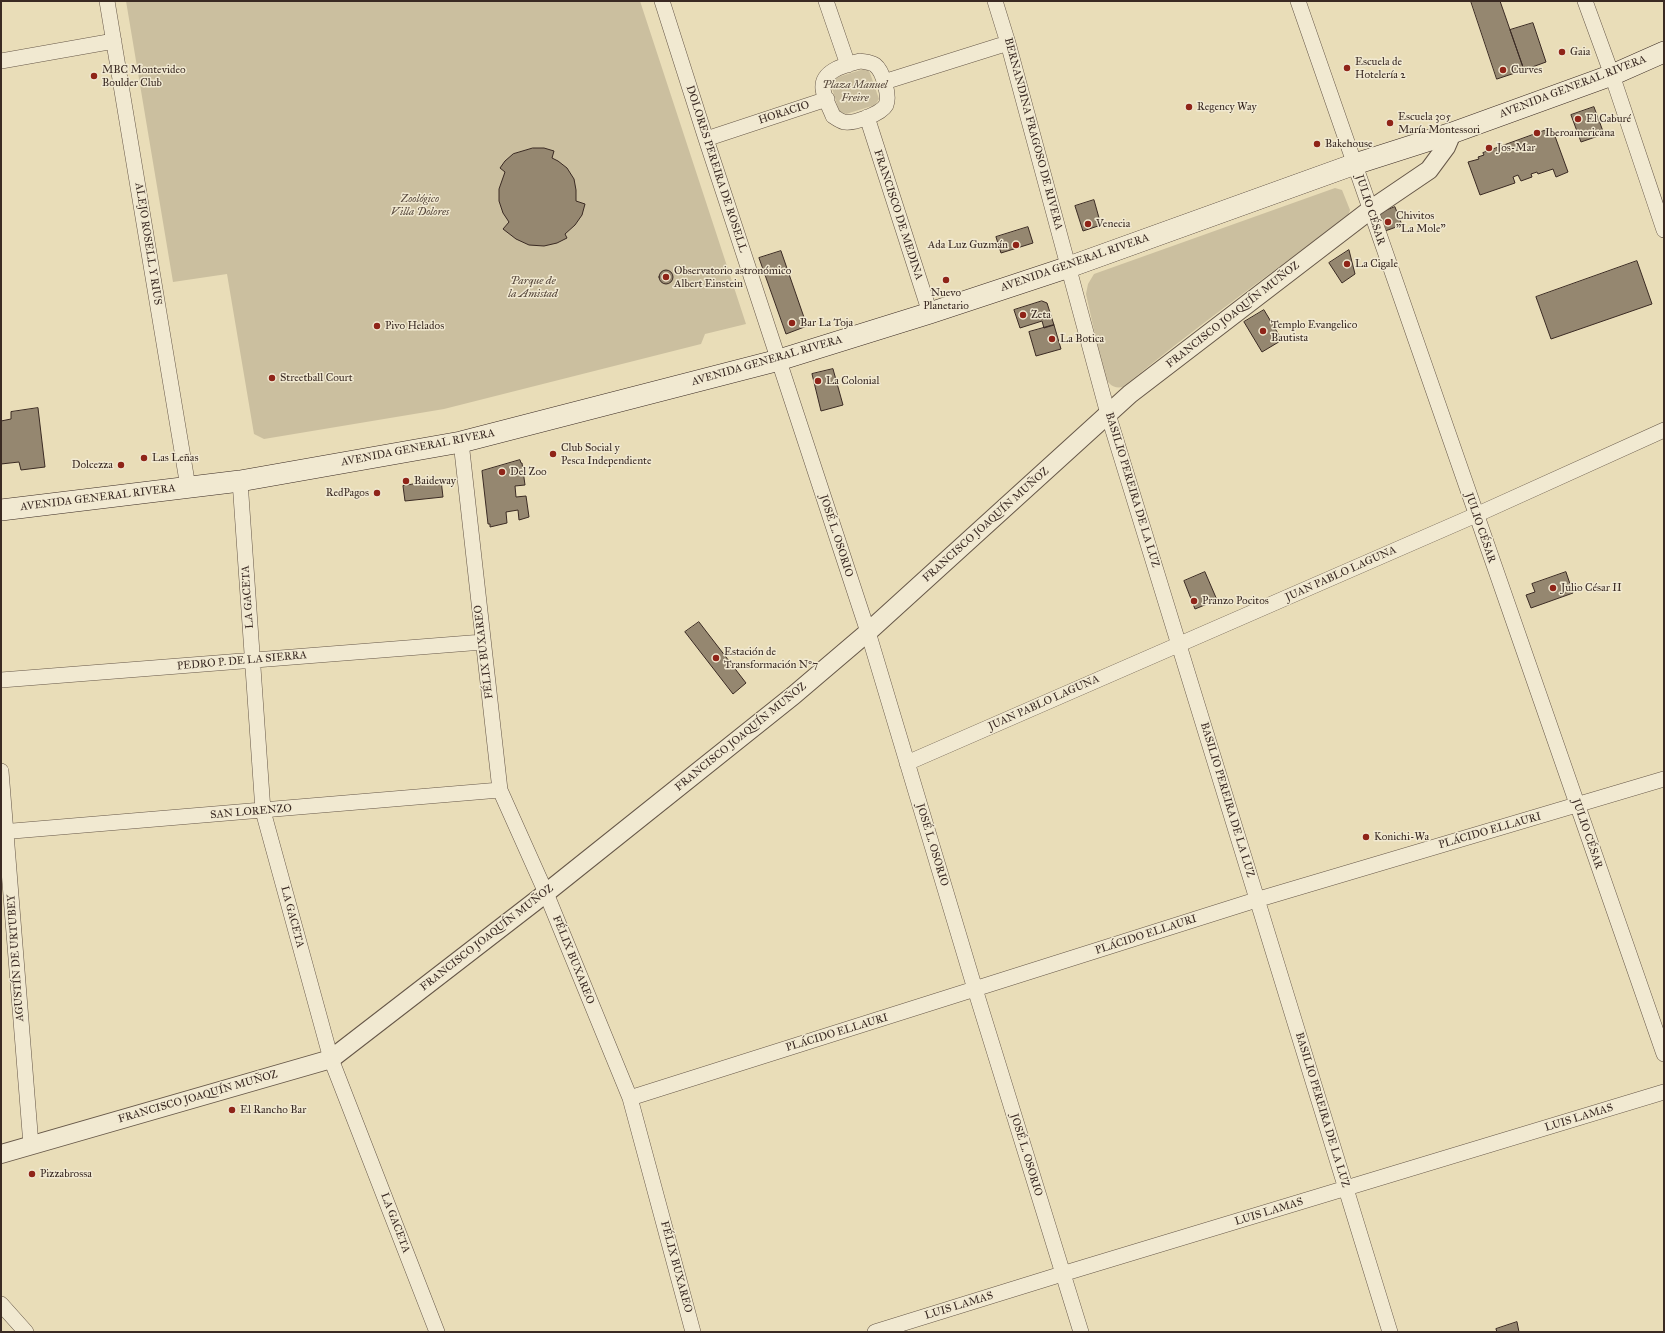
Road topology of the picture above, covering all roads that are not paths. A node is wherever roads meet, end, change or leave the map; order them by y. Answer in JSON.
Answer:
{"nodes":[{"id":1,"x":107,"y":1,"type":"edge"},
{"id":2,"x":662,"y":1,"type":"edge"},
{"id":3,"x":826,"y":1,"type":"edge"},
{"id":4,"x":995,"y":1,"type":"edge"},
{"id":5,"x":1298,"y":1,"type":"edge"},
{"id":6,"x":1585,"y":1,"type":"edge"},
{"id":7,"x":114,"y":41,"type":"junction"},
{"id":8,"x":1008,"y":43,"type":"junction"},
{"id":9,"x":1664,"y":52,"type":"edge"},
{"id":10,"x":1,"y":61,"type":"edge"},
{"id":11,"x":854,"y":63,"type":"junction"},
{"id":12,"x":1612,"y":75,"type":"junction"},
{"id":13,"x":884,"y":82,"type":"junction"},
{"id":14,"x":827,"y":99,"type":"junction"},
{"id":15,"x":866,"y":117,"type":"junction"},
{"id":16,"x":1452,"y":133,"type":"junction"},
{"id":17,"x":706,"y":139,"type":"junction"},
{"id":18,"x":1355,"y":164,"type":"junction"},
{"id":19,"x":1370,"y":210,"type":"junction"},
{"id":20,"x":1664,"y":230,"type":"edge"},
{"id":21,"x":1069,"y":266,"type":"junction"},
{"id":22,"x":930,"y":313,"type":"junction"},
{"id":23,"x":779,"y":360,"type":"junction"},
{"id":24,"x":1108,"y":414,"type":"junction"},
{"id":25,"x":1664,"y":430,"type":"edge"},
{"id":26,"x":461,"y":442,"type":"junction"},
{"id":27,"x":240,"y":481,"type":"junction"},
{"id":28,"x":188,"y":487,"type":"junction"},
{"id":29,"x":1,"y":510,"type":"edge"},
{"id":30,"x":1476,"y":515,"type":"junction"},
{"id":31,"x":868,"y":632,"type":"junction"},
{"id":32,"x":483,"y":642,"type":"junction"},
{"id":33,"x":1180,"y":644,"type":"junction"},
{"id":34,"x":252,"y":660,"type":"junction"},
{"id":35,"x":1,"y":680,"type":"edge"},
{"id":36,"x":907,"y":763,"type":"junction"},
{"id":37,"x":1,"y":771,"type":"edge"},
{"id":38,"x":1664,"y":779,"type":"edge"},
{"id":39,"x":500,"y":790,"type":"junction"},
{"id":40,"x":1577,"y":805,"type":"junction"},
{"id":41,"x":263,"y":811,"type":"junction"},
{"id":42,"x":4,"y":832,"type":"edge"},
{"id":43,"x":546,"y":893,"type":"junction"},
{"id":44,"x":1256,"y":900,"type":"junction"},
{"id":45,"x":975,"y":989,"type":"junction"},
{"id":46,"x":1664,"y":1054,"type":"edge"},
{"id":47,"x":331,"y":1059,"type":"junction"},
{"id":48,"x":1664,"y":1092,"type":"edge"},
{"id":49,"x":630,"y":1098,"type":"junction"},
{"id":50,"x":31,"y":1145,"type":"junction"},
{"id":51,"x":1,"y":1154,"type":"edge"},
{"id":52,"x":1346,"y":1189,"type":"junction"},
{"id":53,"x":1062,"y":1274,"type":"junction"},
{"id":54,"x":1,"y":1304,"type":"edge"},
{"id":55,"x":26,"y":1332,"type":"edge"},
{"id":56,"x":437,"y":1332,"type":"edge"},
{"id":57,"x":693,"y":1332,"type":"edge"},
{"id":58,"x":875,"y":1332,"type":"edge"},
{"id":59,"x":1081,"y":1332,"type":"edge"},
{"id":60,"x":1390,"y":1332,"type":"edge"}],
"edges":[{"from":1,"to":7,"type":"street","name":"ALEJO ROSELL Y RIUS"},
{"from":2,"to":17,"type":"street","name":"DOLORES PEREIRA DE ROSELL"},
{"from":3,"to":11,"type":"street"},
{"from":4,"to":8,"type":"street","name":"BERNANDINA FRAGOSO DE RIVERA"},
{"from":5,"to":18,"type":"street","name":"JULIO CÉSAR"},
{"from":6,"to":12,"type":"street"},
{"from":7,"to":10,"type":"street"},
{"from":7,"to":28,"type":"street","name":"ALEJO ROSELL Y RIUS"},
{"from":8,"to":13,"type":"street"},
{"from":8,"to":21,"type":"street","name":"BERNANDINA FRAGOSO DE RIVERA"},
{"from":9,"to":12,"type":"main road","name":"AVENIDA GENERAL RIVERA"},
{"from":11,"to":13,"type":"street"},
{"from":11,"to":14,"type":"street"},
{"from":12,"to":16,"type":"main road","name":"AVENIDA GENERAL RIVERA"},
{"from":12,"to":20,"type":"street"},
{"from":13,"to":15,"type":"street"},
{"from":14,"to":15,"type":"street"},
{"from":14,"to":17,"type":"street","name":"HORACIO"},
{"from":15,"to":22,"type":"street","name":"FRANCISCO DE MEDINA"},
{"from":16,"to":18,"type":"main road","name":"AVENIDA GENERAL RIVERA"},
{"from":16,"to":19,"type":"street","name":"FRANCISCO JOAQUÍN MUÑOZ"},
{"from":17,"to":23,"type":"street","name":"DOLORES PEREIRA DE ROSELL"},
{"from":18,"to":19,"type":"street","name":"JULIO CÉSAR"},
{"from":18,"to":21,"type":"main road","name":"AVENIDA GENERAL RIVERA"},
{"from":19,"to":24,"type":"street","name":"FRANCISCO JOAQUÍN MUÑOZ"},
{"from":19,"to":30,"type":"street","name":"JULIO CÉSAR"},
{"from":21,"to":22,"type":"main road","name":"AVENIDA GENERAL RIVERA"},
{"from":21,"to":24,"type":"street","name":"BASILIO PEREIRA DE LA LUZ"},
{"from":22,"to":23,"type":"main road","name":"AVENIDA GENERAL RIVERA"},
{"from":23,"to":26,"type":"main road","name":"AVENIDA GENERAL RIVERA"},
{"from":23,"to":31,"type":"street","name":"JOSÉ L. OSORIO"},
{"from":24,"to":31,"type":"street","name":"FRANCISCO JOAQUÍN MUÑOZ"},
{"from":24,"to":33,"type":"street","name":"BASILIO PEREIRA DE LA LUZ"},
{"from":25,"to":30,"type":"street","name":"JUAN PABLO LAGUNA"},
{"from":26,"to":27,"type":"main road","name":"AVENIDA GENERAL RIVERA"},
{"from":26,"to":32,"type":"street","name":"FÉLIX BUXAREO"},
{"from":27,"to":28,"type":"main road","name":"AVENIDA GENERAL RIVERA"},
{"from":27,"to":34,"type":"street","name":"LA GACETA"},
{"from":28,"to":29,"type":"main road","name":"AVENIDA GENERAL RIVERA"},
{"from":30,"to":33,"type":"street","name":"JUAN PABLO LAGUNA"},
{"from":30,"to":40,"type":"street","name":"JULIO CÉSAR"},
{"from":31,"to":36,"type":"street","name":"JOSÉ L. OSORIO"},
{"from":31,"to":43,"type":"street","name":"FRANCISCO JOAQUÍN MUÑOZ"},
{"from":32,"to":34,"type":"street","name":"PEDRO P. DE LA SIERRA"},
{"from":32,"to":39,"type":"street","name":"FÉLIX BUXAREO"},
{"from":33,"to":36,"type":"street","name":"JUAN PABLO LAGUNA"},
{"from":33,"to":44,"type":"street","name":"BASILIO PEREIRA DE LA LUZ"},
{"from":34,"to":35,"type":"street","name":"PEDRO P. DE LA SIERRA"},
{"from":34,"to":41,"type":"street","name":"LA GACETA"},
{"from":36,"to":45,"type":"street","name":"JOSÉ L. OSORIO"},
{"from":37,"to":42,"type":"street","name":"AGUSTÍN DE URTUBEY"},
{"from":38,"to":40,"type":"street","name":"PLÁCIDO ELLAURI"},
{"from":39,"to":41,"type":"street","name":"SAN LORENZO"},
{"from":39,"to":43,"type":"street","name":"FÉLIX BUXAREO"},
{"from":40,"to":44,"type":"street","name":"PLÁCIDO ELLAURI"},
{"from":40,"to":46,"type":"street","name":"JULIO CÉSAR"},
{"from":41,"to":42,"type":"street","name":"SAN LORENZO"},
{"from":41,"to":47,"type":"street","name":"LA GACETA"},
{"from":42,"to":50,"type":"street","name":"AGUSTÍN DE URTUBEY"},
{"from":43,"to":47,"type":"street","name":"FRANCISCO JOAQUÍN MUÑOZ"},
{"from":43,"to":49,"type":"street","name":"FÉLIX BUXAREO"},
{"from":44,"to":45,"type":"street","name":"PLÁCIDO ELLAURI"},
{"from":44,"to":52,"type":"street","name":"BASILIO PEREIRA DE LA LUZ"},
{"from":45,"to":49,"type":"street","name":"PLÁCIDO ELLAURI"},
{"from":45,"to":53,"type":"street","name":"JOSÉ L. OSORIO"},
{"from":47,"to":50,"type":"street","name":"FRANCISCO JOAQUÍN MUÑOZ"},
{"from":47,"to":56,"type":"street","name":"LA GACETA"},
{"from":48,"to":52,"type":"street","name":"LUIS LAMAS"},
{"from":49,"to":57,"type":"street","name":"FÉLIX BUXAREO"},
{"from":50,"to":51,"type":"street","name":"FRANCISCO JOAQUÍN MUÑOZ"},
{"from":52,"to":53,"type":"street","name":"LUIS LAMAS"},
{"from":52,"to":60,"type":"street","name":"BASILIO PEREIRA DE LA LUZ"},
{"from":53,"to":58,"type":"street","name":"LUIS LAMAS"},
{"from":53,"to":59,"type":"street","name":"JOSÉ L. OSORIO"},
{"from":54,"to":55,"type":"street"}]}
